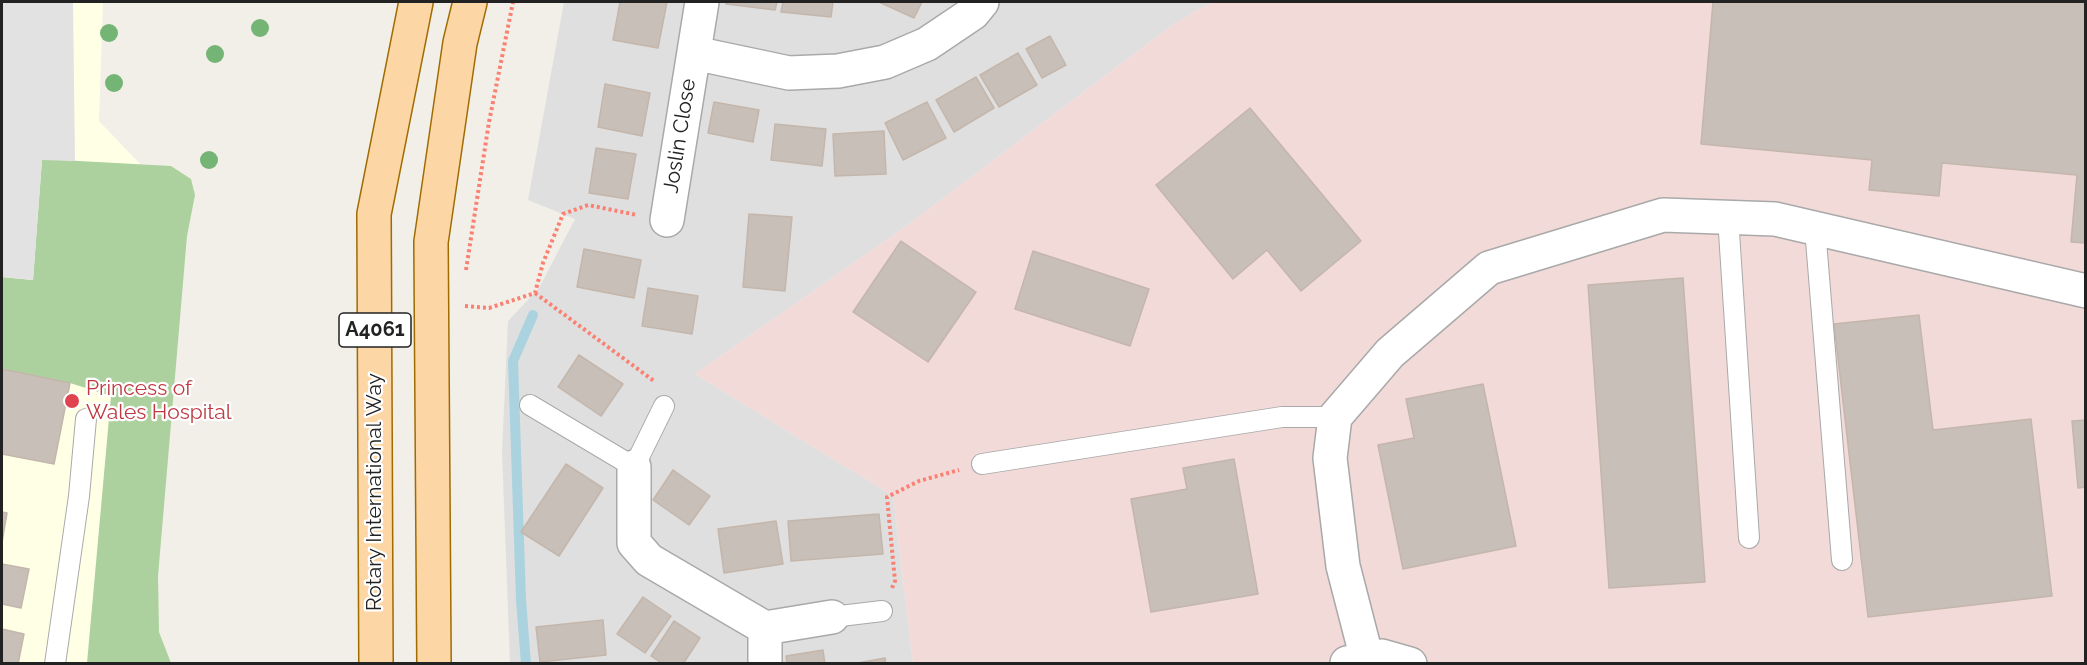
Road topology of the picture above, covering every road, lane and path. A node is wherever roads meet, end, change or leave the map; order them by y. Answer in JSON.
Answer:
{"nodes":[{"id":1,"x":416,"y":2,"type":"edge"},
{"id":2,"x":470,"y":2,"type":"edge"},
{"id":3,"x":513,"y":2,"type":"edge"},
{"id":4,"x":702,"y":2,"type":"edge"},
{"id":5,"x":981,"y":2,"type":"edge"},
{"id":6,"x":694,"y":53,"type":"junction"},
{"id":7,"x":607,"y":210,"type":"dead end"},
{"id":8,"x":1728,"y":217,"type":"junction"},
{"id":9,"x":667,"y":220,"type":"dead end"},
{"id":10,"x":1815,"y":228,"type":"junction"},
{"id":11,"x":466,"y":271,"type":"dead end"},
{"id":12,"x":2085,"y":291,"type":"edge"},
{"id":13,"x":535,"y":293,"type":"junction"},
{"id":14,"x":461,"y":306,"type":"dead end"},
{"id":15,"x":530,"y":405,"type":"dead end"},
{"id":16,"x":664,"y":406,"type":"joint"},
{"id":17,"x":1335,"y":417,"type":"junction"},
{"id":18,"x":86,"y":419,"type":"dead end"},
{"id":19,"x":982,"y":464,"type":"joint"},
{"id":20,"x":634,"y":467,"type":"junction"},
{"id":21,"x":1749,"y":538,"type":"dead end"},
{"id":22,"x":1842,"y":560,"type":"dead end"},
{"id":23,"x":882,"y":611,"type":"joint"},
{"id":24,"x":832,"y":617,"type":"joint"},
{"id":25,"x":765,"y":628,"type":"junction"},
{"id":26,"x":1357,"y":661,"type":"edge"},
{"id":27,"x":55,"y":663,"type":"edge"},
{"id":28,"x":376,"y":663,"type":"edge"},
{"id":29,"x":434,"y":663,"type":"edge"},
{"id":30,"x":765,"y":663,"type":"edge"},
{"id":31,"x":1410,"y":663,"type":"edge"}],
"edges":[{"from":1,"to":28,"type":"main road","name":"Rotary International Way","number":"A4061"},
{"from":2,"to":29,"type":"main road","number":"A4061"},
{"from":3,"to":11,"type":"path"},
{"from":4,"to":6,"type":"street","name":"Joslin Close"},
{"from":5,"to":6,"type":"street","name":"Joslin Close"},
{"from":6,"to":9,"type":"street","name":"Joslin Close"},
{"from":7,"to":13,"type":"path"},
{"from":8,"to":10,"type":"street"},
{"from":8,"to":17,"type":"street"},
{"from":8,"to":21,"type":"lane"},
{"from":10,"to":12,"type":"street"},
{"from":10,"to":22,"type":"lane"},
{"from":13,"to":14,"type":"path"},
{"from":13,"to":16,"type":"path"},
{"from":15,"to":20,"type":"lane"},
{"from":16,"to":20,"type":"lane"},
{"from":17,"to":19,"type":"lane"},
{"from":17,"to":26,"type":"street"},
{"from":18,"to":27,"type":"lane"},
{"from":19,"to":23,"type":"path"},
{"from":20,"to":25,"type":"street"},
{"from":23,"to":24,"type":"lane"},
{"from":24,"to":25,"type":"street"},
{"from":25,"to":30,"type":"street"},
{"from":26,"to":31,"type":"street"}]}
